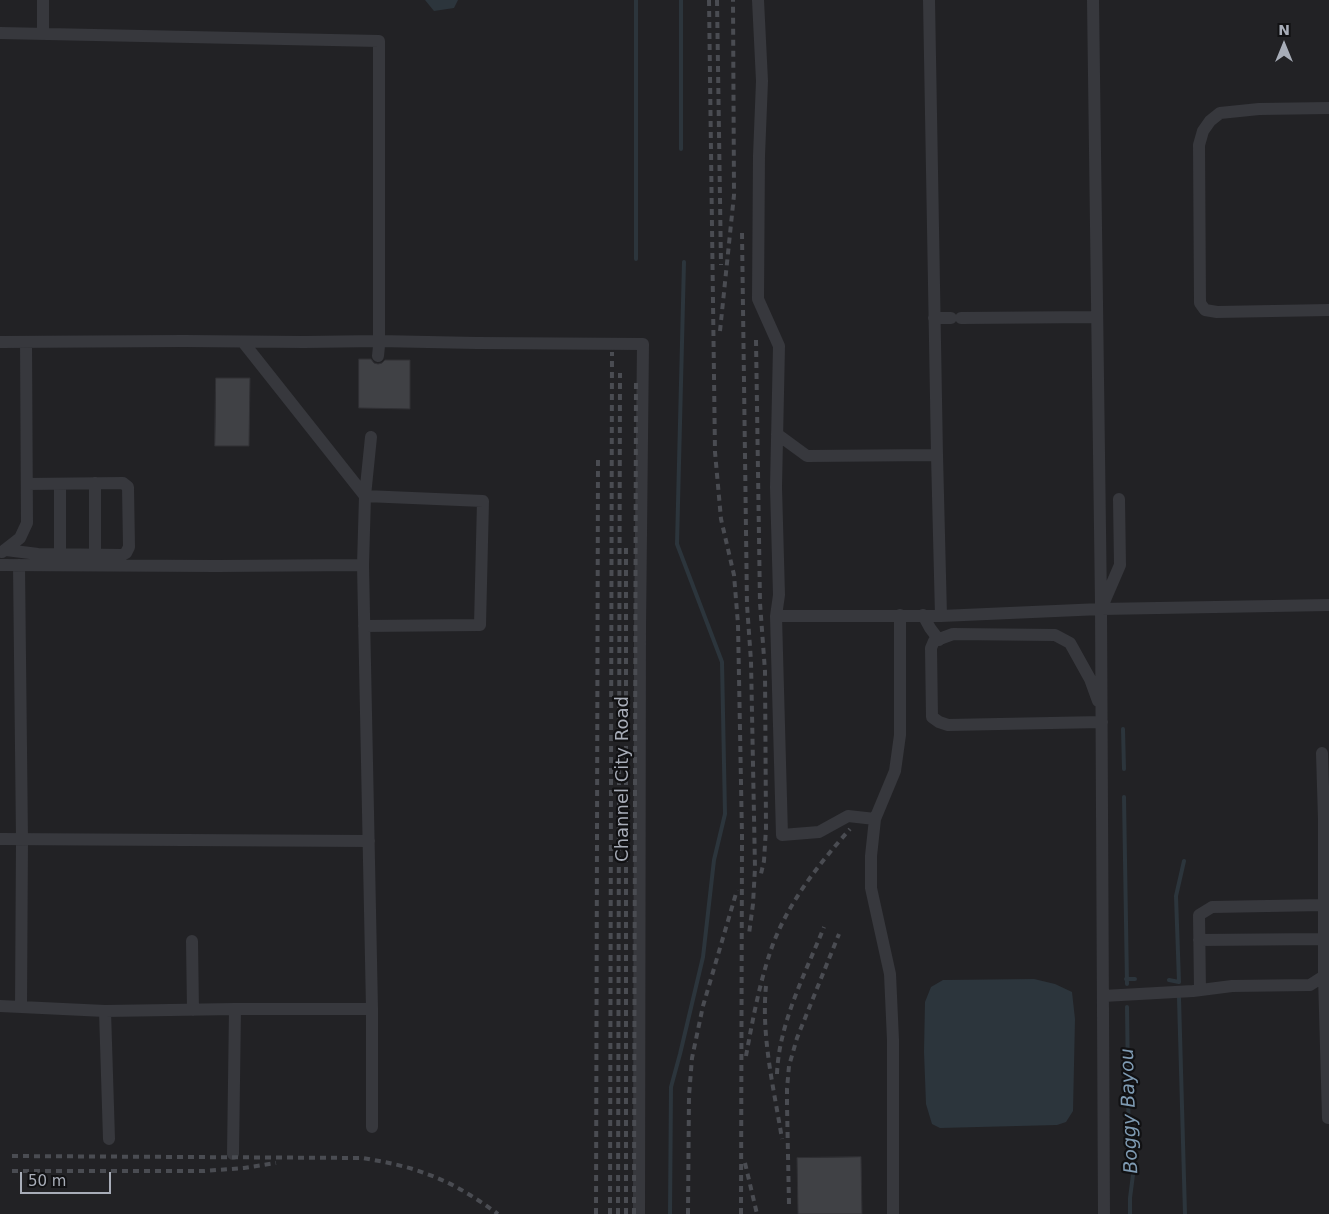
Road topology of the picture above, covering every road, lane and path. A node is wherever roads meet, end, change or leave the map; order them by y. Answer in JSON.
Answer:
{"nodes":[{"id":1,"x":43,"y":0,"type":"edge"},
{"id":2,"x":758,"y":0,"type":"edge"},
{"id":3,"x":930,"y":0,"type":"edge"},
{"id":4,"x":1093,"y":0,"type":"edge"},
{"id":5,"x":0,"y":33,"type":"edge"},
{"id":6,"x":43,"y":34,"type":"junction"},
{"id":7,"x":1329,"y":108,"type":"edge"},
{"id":8,"x":1329,"y":310,"type":"edge"},
{"id":9,"x":1097,"y":316,"type":"junction"},
{"id":10,"x":934,"y":318,"type":"junction"},
{"id":11,"x":379,"y":340,"type":"junction"},
{"id":12,"x":0,"y":342,"type":"edge"},
{"id":13,"x":26,"y":342,"type":"junction"},
{"id":14,"x":242,"y":342,"type":"junction"},
{"id":15,"x":378,"y":356,"type":"dead end"},
{"id":16,"x":777,"y":434,"type":"junction"},
{"id":17,"x":371,"y":437,"type":"dead end"},
{"id":18,"x":937,"y":455,"type":"junction"},
{"id":19,"x":27,"y":484,"type":"junction"},
{"id":20,"x":60,"y":484,"type":"junction"},
{"id":21,"x":95,"y":484,"type":"junction"},
{"id":22,"x":365,"y":496,"type":"junction"},
{"id":23,"x":1119,"y":499,"type":"dead end"},
{"id":24,"x":3,"y":552,"type":"edge"},
{"id":25,"x":60,"y":554,"type":"junction"},
{"id":26,"x":95,"y":554,"type":"junction"},
{"id":27,"x":0,"y":565,"type":"edge"},
{"id":28,"x":19,"y":565,"type":"junction"},
{"id":29,"x":363,"y":565,"type":"junction"},
{"id":30,"x":1329,"y":606,"type":"edge"},
{"id":31,"x":1101,"y":609,"type":"junction"},
{"id":32,"x":900,"y":615,"type":"junction"},
{"id":33,"x":923,"y":615,"type":"junction"},
{"id":34,"x":776,"y":616,"type":"junction"},
{"id":35,"x":941,"y":616,"type":"junction"},
{"id":36,"x":364,"y":626,"type":"junction"},
{"id":37,"x":939,"y":640,"type":"junction"},
{"id":38,"x":1099,"y":722,"type":"junction"},
{"id":39,"x":1322,"y":753,"type":"dead end"},
{"id":40,"x":875,"y":819,"type":"junction"},
{"id":41,"x":0,"y":840,"type":"edge"},
{"id":42,"x":22,"y":840,"type":"junction"},
{"id":43,"x":369,"y":841,"type":"junction"},
{"id":44,"x":1324,"y":904,"type":"junction"},
{"id":45,"x":1324,"y":939,"type":"junction"},
{"id":46,"x":1199,"y":940,"type":"junction"},
{"id":47,"x":192,"y":941,"type":"dead end"},
{"id":48,"x":1324,"y":976,"type":"junction"},
{"id":49,"x":1200,"y":990,"type":"junction"},
{"id":50,"x":1103,"y":996,"type":"junction"},
{"id":51,"x":0,"y":1006,"type":"edge"},
{"id":52,"x":21,"y":1006,"type":"junction"},
{"id":53,"x":235,"y":1009,"type":"junction"},
{"id":54,"x":372,"y":1009,"type":"junction"},
{"id":55,"x":193,"y":1010,"type":"junction"},
{"id":56,"x":105,"y":1011,"type":"junction"},
{"id":57,"x":1329,"y":1118,"type":"edge"},
{"id":58,"x":372,"y":1127,"type":"dead end"},
{"id":59,"x":109,"y":1139,"type":"dead end"},
{"id":60,"x":233,"y":1154,"type":"dead end"},
{"id":61,"x":640,"y":1214,"type":"edge"},
{"id":62,"x":893,"y":1214,"type":"edge"},
{"id":63,"x":1104,"y":1214,"type":"edge"}],
"edges":[{"from":1,"to":6,"type":"lane"},
{"from":2,"to":16,"type":"lane"},
{"from":3,"to":10,"type":"lane"},
{"from":4,"to":9,"type":"lane"},
{"from":5,"to":6,"type":"lane"},
{"from":6,"to":11,"type":"lane"},
{"from":7,"to":8,"type":"lane"},
{"from":9,"to":10,"type":"lane"},
{"from":9,"to":31,"type":"lane"},
{"from":10,"to":18,"type":"lane"},
{"from":11,"to":14,"type":"lane"},
{"from":11,"to":15,"type":"lane"},
{"from":11,"to":61,"type":"lane","name":"Channel City Road"},
{"from":12,"to":13,"type":"lane"},
{"from":13,"to":14,"type":"lane"},
{"from":13,"to":19,"type":"lane"},
{"from":14,"to":22,"type":"lane"},
{"from":16,"to":18,"type":"lane"},
{"from":16,"to":34,"type":"lane"},
{"from":17,"to":22,"type":"lane"},
{"from":18,"to":35,"type":"lane"},
{"from":19,"to":20,"type":"lane"},
{"from":19,"to":24,"type":"lane"},
{"from":20,"to":21,"type":"lane"},
{"from":20,"to":25,"type":"lane"},
{"from":21,"to":26,"type":"lane"},
{"from":21,"to":26,"type":"lane"},
{"from":22,"to":29,"type":"lane"},
{"from":22,"to":36,"type":"lane"},
{"from":23,"to":31,"type":"lane"},
{"from":24,"to":25,"type":"lane"},
{"from":25,"to":26,"type":"lane"},
{"from":27,"to":28,"type":"lane"},
{"from":28,"to":29,"type":"lane"},
{"from":28,"to":42,"type":"lane"},
{"from":29,"to":36,"type":"lane"},
{"from":30,"to":31,"type":"lane"},
{"from":31,"to":35,"type":"lane"},
{"from":31,"to":38,"type":"lane"},
{"from":32,"to":33,"type":"lane"},
{"from":32,"to":34,"type":"lane"},
{"from":32,"to":40,"type":"lane"},
{"from":33,"to":35,"type":"lane"},
{"from":33,"to":37,"type":"lane"},
{"from":34,"to":40,"type":"lane"},
{"from":36,"to":43,"type":"lane"},
{"from":37,"to":38,"type":"lane"},
{"from":37,"to":38,"type":"lane"},
{"from":38,"to":50,"type":"lane"},
{"from":39,"to":44,"type":"lane"},
{"from":40,"to":62,"type":"lane"},
{"from":41,"to":42,"type":"lane"},
{"from":42,"to":43,"type":"lane"},
{"from":42,"to":52,"type":"lane"},
{"from":43,"to":54,"type":"lane"},
{"from":44,"to":45,"type":"lane"},
{"from":44,"to":46,"type":"lane"},
{"from":45,"to":46,"type":"lane"},
{"from":45,"to":48,"type":"lane"},
{"from":46,"to":49,"type":"lane"},
{"from":47,"to":55,"type":"lane"},
{"from":48,"to":49,"type":"lane"},
{"from":48,"to":57,"type":"lane"},
{"from":49,"to":50,"type":"lane"},
{"from":50,"to":63,"type":"lane"},
{"from":51,"to":52,"type":"lane"},
{"from":52,"to":56,"type":"lane"},
{"from":53,"to":54,"type":"lane"},
{"from":53,"to":55,"type":"lane"},
{"from":53,"to":60,"type":"lane"},
{"from":54,"to":58,"type":"lane"},
{"from":55,"to":56,"type":"lane"},
{"from":56,"to":59,"type":"lane"}]}
